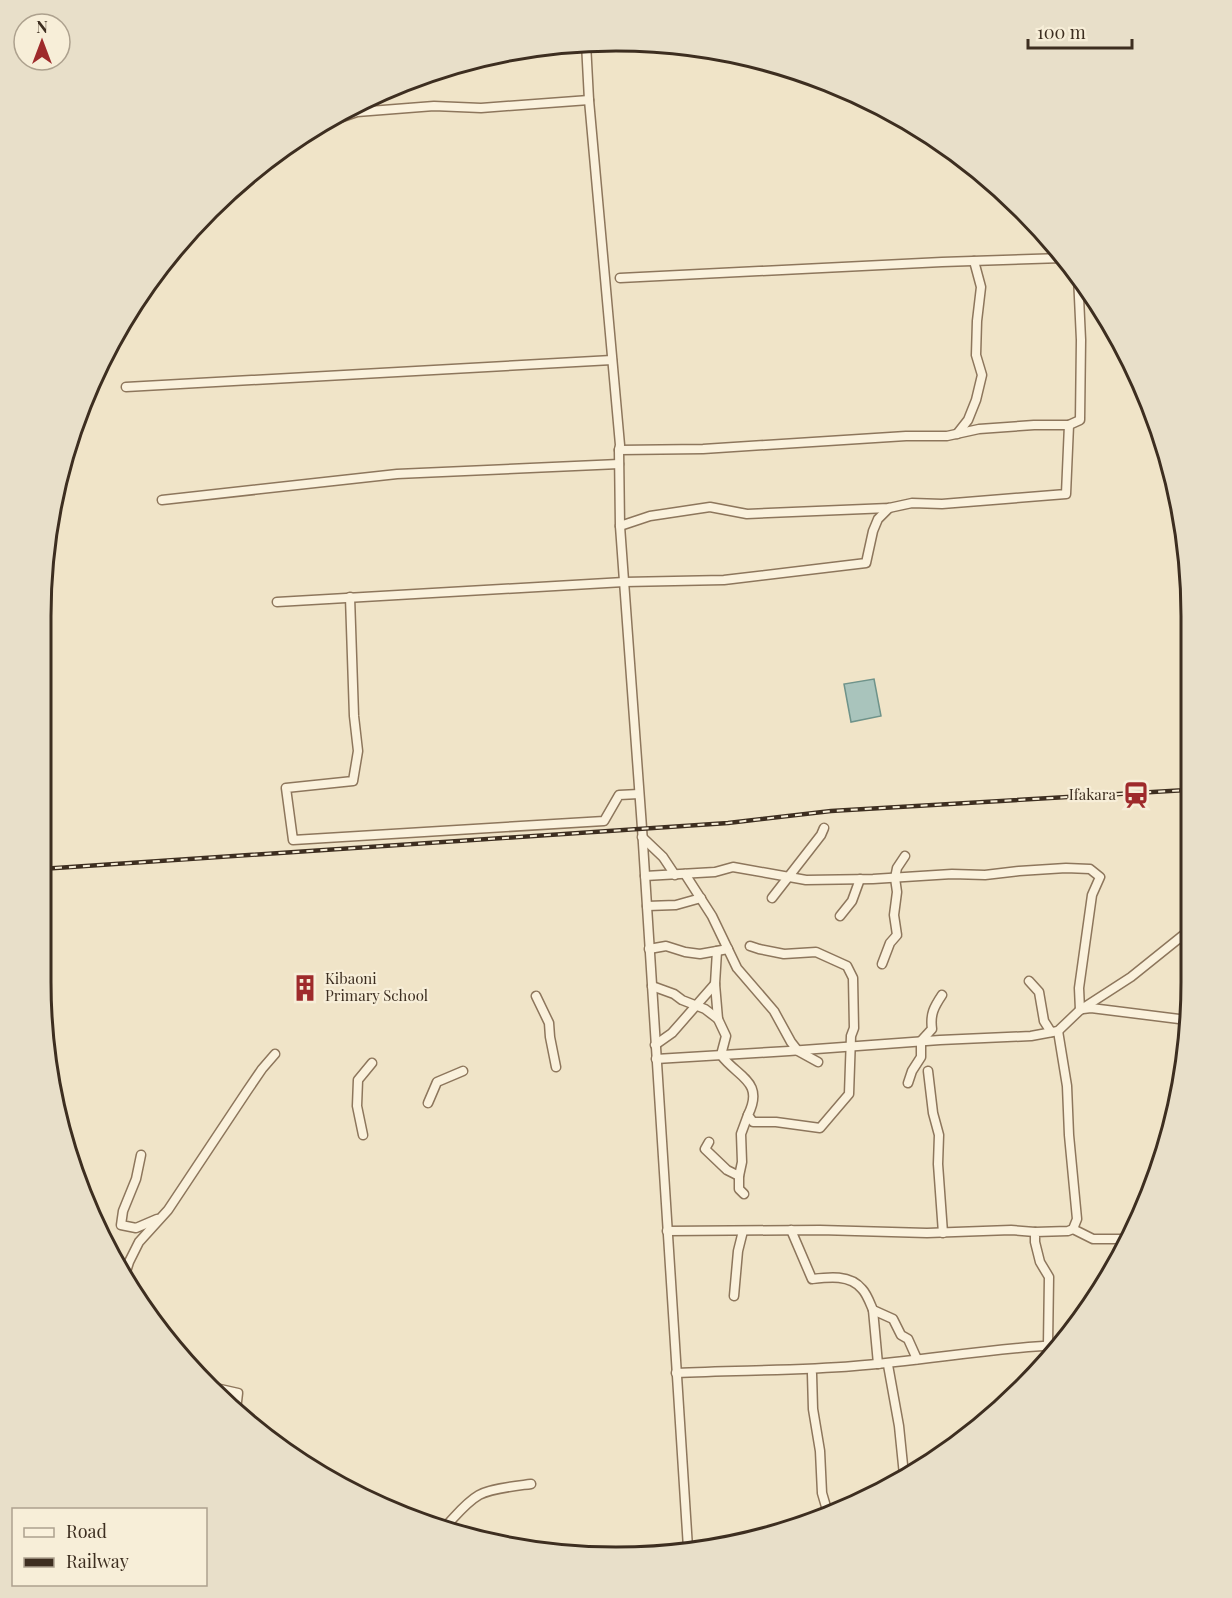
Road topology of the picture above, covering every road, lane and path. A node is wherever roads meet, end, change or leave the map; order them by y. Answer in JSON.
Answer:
{"nodes":[{"id":1,"x":586,"y":52,"type":"edge"},
{"id":2,"x":589,"y":100,"type":"junction"},
{"id":3,"x":361,"y":112,"type":"edge"},
{"id":4,"x":1053,"y":258,"type":"edge"},
{"id":5,"x":974,"y":261,"type":"junction"},
{"id":6,"x":620,"y":278,"type":"dead end"},
{"id":7,"x":1079,"y":292,"type":"edge"},
{"id":8,"x":612,"y":360,"type":"junction"},
{"id":9,"x":126,"y":387,"type":"dead end"},
{"id":10,"x":1069,"y":425,"type":"junction"},
{"id":11,"x":957,"y":434,"type":"junction"},
{"id":12,"x":619,"y":450,"type":"junction"},
{"id":13,"x":619,"y":464,"type":"junction"},
{"id":14,"x":162,"y":500,"type":"dead end"},
{"id":15,"x":889,"y":508,"type":"junction"},
{"id":16,"x":620,"y":526,"type":"junction"},
{"id":17,"x":624,"y":582,"type":"junction"},
{"id":18,"x":350,"y":597,"type":"junction"},
{"id":19,"x":277,"y":602,"type":"dead end"},
{"id":20,"x":639,"y":794,"type":"junction"},
{"id":21,"x":824,"y":828,"type":"dead end"},
{"id":22,"x":642,"y":837,"type":"junction"},
{"id":23,"x":905,"y":856,"type":"dead end"},
{"id":24,"x":680,"y":874,"type":"junction"},
{"id":25,"x":645,"y":876,"type":"junction"},
{"id":26,"x":790,"y":877,"type":"junction"},
{"id":27,"x":895,"y":878,"type":"junction"},
{"id":28,"x":860,"y":879,"type":"junction"},
{"id":29,"x":701,"y":898,"type":"junction"},
{"id":30,"x":772,"y":898,"type":"dead end"},
{"id":31,"x":647,"y":906,"type":"junction"},
{"id":32,"x":840,"y":916,"type":"dead end"},
{"id":33,"x":1181,"y":936,"type":"edge"},
{"id":34,"x":750,"y":945,"type":"dead end"},
{"id":35,"x":649,"y":949,"type":"junction"},
{"id":36,"x":728,"y":949,"type":"junction"},
{"id":37,"x":717,"y":951,"type":"junction"},
{"id":38,"x":882,"y":964,"type":"dead end"},
{"id":39,"x":1029,"y":981,"type":"dead end"},
{"id":40,"x":715,"y":984,"type":"junction"},
{"id":41,"x":652,"y":986,"type":"junction"},
{"id":42,"x":536,"y":996,"type":"dead end"},
{"id":43,"x":942,"y":996,"type":"dead end"},
{"id":44,"x":696,"y":1005,"type":"junction"},
{"id":45,"x":1080,"y":1010,"type":"junction"},
{"id":46,"x":718,"y":1018,"type":"junction"},
{"id":47,"x":1180,"y":1019,"type":"edge"},
{"id":48,"x":1055,"y":1031,"type":"junction"},
{"id":49,"x":921,"y":1041,"type":"junction"},
{"id":50,"x":655,"y":1045,"type":"junction"},
{"id":51,"x":850,"y":1047,"type":"junction"},
{"id":52,"x":798,"y":1051,"type":"junction"},
{"id":53,"x":275,"y":1054,"type":"dead end"},
{"id":54,"x":721,"y":1055,"type":"junction"},
{"id":55,"x":656,"y":1059,"type":"junction"},
{"id":56,"x":818,"y":1062,"type":"dead end"},
{"id":57,"x":372,"y":1063,"type":"dead end"},
{"id":58,"x":556,"y":1067,"type":"dead end"},
{"id":59,"x":463,"y":1071,"type":"dead end"},
{"id":60,"x":928,"y":1071,"type":"dead end"},
{"id":61,"x":908,"y":1083,"type":"dead end"},
{"id":62,"x":428,"y":1103,"type":"dead end"},
{"id":63,"x":748,"y":1115,"type":"junction"},
{"id":64,"x":363,"y":1135,"type":"dead end"},
{"id":65,"x":709,"y":1142,"type":"dead end"},
{"id":66,"x":141,"y":1155,"type":"dead end"},
{"id":67,"x":739,"y":1176,"type":"junction"},
{"id":68,"x":744,"y":1194,"type":"dead end"},
{"id":69,"x":160,"y":1218,"type":"junction"},
{"id":70,"x":1073,"y":1229,"type":"junction"},
{"id":71,"x":790,"y":1230,"type":"junction"},
{"id":72,"x":667,"y":1231,"type":"junction"},
{"id":73,"x":743,"y":1231,"type":"junction"},
{"id":74,"x":1035,"y":1232,"type":"junction"},
{"id":75,"x":943,"y":1233,"type":"junction"},
{"id":76,"x":1119,"y":1239,"type":"edge"},
{"id":77,"x":128,"y":1266,"type":"edge"},
{"id":78,"x":734,"y":1296,"type":"dead end"},
{"id":79,"x":873,"y":1310,"type":"junction"},
{"id":80,"x":1048,"y":1345,"type":"joint"},
{"id":81,"x":917,"y":1359,"type":"junction"},
{"id":82,"x":878,"y":1364,"type":"junction"},
{"id":83,"x":888,"y":1365,"type":"dead end"},
{"id":84,"x":676,"y":1373,"type":"junction"},
{"id":85,"x":812,"y":1374,"type":"dead end"},
{"id":86,"x":225,"y":1390,"type":"edge"},
{"id":87,"x":237,"y":1401,"type":"edge"},
{"id":88,"x":903,"y":1468,"type":"edge"},
{"id":89,"x":531,"y":1484,"type":"dead end"},
{"id":90,"x":826,"y":1506,"type":"edge"},
{"id":91,"x":450,"y":1522,"type":"edge"},
{"id":92,"x":688,"y":1542,"type":"edge"}],
"edges":[{"from":1,"to":2,"type":"street"},
{"from":2,"to":3,"type":"street"},
{"from":2,"to":8,"type":"street"},
{"from":4,"to":5,"type":"street"},
{"from":5,"to":6,"type":"street"},
{"from":5,"to":11,"type":"street"},
{"from":7,"to":10,"type":"street"},
{"from":8,"to":9,"type":"street"},
{"from":8,"to":12,"type":"street"},
{"from":10,"to":11,"type":"street"},
{"from":10,"to":15,"type":"street"},
{"from":11,"to":12,"type":"street"},
{"from":12,"to":13,"type":"street"},
{"from":13,"to":14,"type":"street"},
{"from":13,"to":16,"type":"street"},
{"from":15,"to":16,"type":"street"},
{"from":15,"to":17,"type":"street"},
{"from":16,"to":17,"type":"street"},
{"from":17,"to":18,"type":"street"},
{"from":17,"to":20,"type":"street"},
{"from":18,"to":19,"type":"street"},
{"from":18,"to":20,"type":"street"},
{"from":20,"to":22,"type":"street"},
{"from":21,"to":26,"type":"street"},
{"from":22,"to":24,"type":"street"},
{"from":22,"to":25,"type":"street"},
{"from":23,"to":27,"type":"street"},
{"from":24,"to":25,"type":"street"},
{"from":24,"to":26,"type":"street"},
{"from":24,"to":29,"type":"street"},
{"from":25,"to":31,"type":"street"},
{"from":26,"to":28,"type":"street"},
{"from":26,"to":30,"type":"street"},
{"from":27,"to":28,"type":"street"},
{"from":27,"to":38,"type":"street"},
{"from":27,"to":45,"type":"street"},
{"from":28,"to":32,"type":"street"},
{"from":29,"to":31,"type":"street"},
{"from":29,"to":36,"type":"street"},
{"from":31,"to":35,"type":"street"},
{"from":33,"to":45,"type":"street"},
{"from":34,"to":51,"type":"street"},
{"from":35,"to":37,"type":"street"},
{"from":35,"to":41,"type":"street"},
{"from":36,"to":37,"type":"street"},
{"from":36,"to":52,"type":"street"},
{"from":37,"to":40,"type":"street"},
{"from":39,"to":48,"type":"street"},
{"from":40,"to":44,"type":"street"},
{"from":40,"to":46,"type":"street"},
{"from":41,"to":44,"type":"street"},
{"from":41,"to":50,"type":"street"},
{"from":42,"to":58,"type":"street"},
{"from":43,"to":49,"type":"street"},
{"from":44,"to":46,"type":"street"},
{"from":44,"to":50,"type":"street"},
{"from":45,"to":47,"type":"street"},
{"from":45,"to":48,"type":"street"},
{"from":46,"to":54,"type":"street"},
{"from":48,"to":49,"type":"street"},
{"from":48,"to":70,"type":"street"},
{"from":49,"to":51,"type":"street"},
{"from":49,"to":61,"type":"street"},
{"from":50,"to":55,"type":"street"},
{"from":51,"to":52,"type":"street"},
{"from":51,"to":63,"type":"street"},
{"from":52,"to":54,"type":"street"},
{"from":52,"to":56,"type":"street"},
{"from":53,"to":69,"type":"street"},
{"from":54,"to":55,"type":"street"},
{"from":54,"to":63,"type":"street"},
{"from":55,"to":72,"type":"street"},
{"from":57,"to":64,"type":"street"},
{"from":59,"to":62,"type":"street"},
{"from":60,"to":75,"type":"street"},
{"from":63,"to":67,"type":"street"},
{"from":65,"to":67,"type":"street"},
{"from":66,"to":69,"type":"street"},
{"from":67,"to":68,"type":"street"},
{"from":69,"to":77,"type":"street"},
{"from":70,"to":74,"type":"street"},
{"from":70,"to":76,"type":"street"},
{"from":71,"to":73,"type":"street"},
{"from":71,"to":75,"type":"street"},
{"from":71,"to":79,"type":"street"},
{"from":72,"to":73,"type":"street"},
{"from":72,"to":84,"type":"street"},
{"from":73,"to":78,"type":"street"},
{"from":74,"to":75,"type":"street"},
{"from":74,"to":80,"type":"street"},
{"from":79,"to":81,"type":"street"},
{"from":79,"to":82,"type":"street"},
{"from":80,"to":81,"type":"street"},
{"from":81,"to":82,"type":"street"},
{"from":82,"to":84,"type":"street"},
{"from":83,"to":88,"type":"street"},
{"from":84,"to":92,"type":"street"},
{"from":85,"to":90,"type":"street"},
{"from":86,"to":87,"type":"street"},
{"from":89,"to":91,"type":"street"}]}
